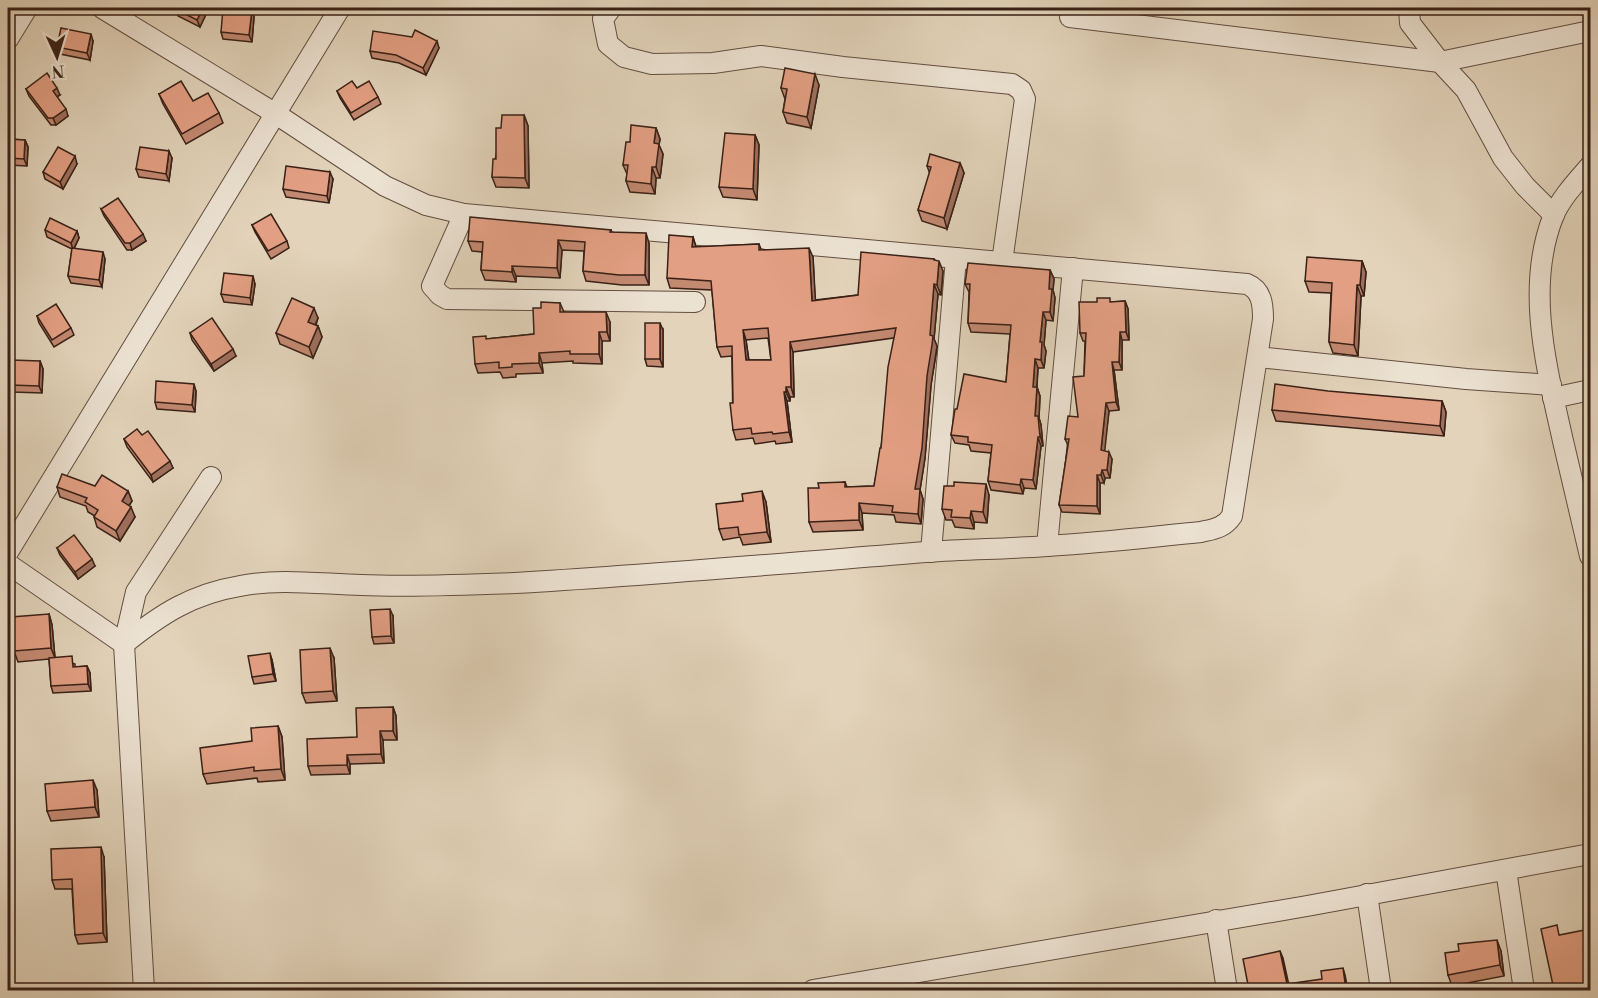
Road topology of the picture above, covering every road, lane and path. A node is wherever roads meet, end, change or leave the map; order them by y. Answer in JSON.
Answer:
{"nodes":[{"id":1,"x":27,"y":8,"type":"edge"},
{"id":2,"x":102,"y":8,"type":"edge"},
{"id":3,"x":340,"y":8,"type":"edge"},
{"id":4,"x":611,"y":8,"type":"edge"},
{"id":5,"x":1409,"y":8,"type":"edge"},
{"id":6,"x":1070,"y":17,"type":"dead end"},
{"id":7,"x":1590,"y":31,"type":"edge"},
{"id":8,"x":8,"y":39,"type":"edge"},
{"id":9,"x":1440,"y":62,"type":"junction"},
{"id":10,"x":276,"y":114,"type":"junction"},
{"id":11,"x":1590,"y":166,"type":"edge"},
{"id":12,"x":464,"y":214,"type":"junction"},
{"id":13,"x":1554,"y":215,"type":"junction"},
{"id":14,"x":956,"y":258,"type":"junction"},
{"id":15,"x":1002,"y":262,"type":"junction"},
{"id":16,"x":1072,"y":268,"type":"junction"},
{"id":17,"x":695,"y":302,"type":"dead end"},
{"id":18,"x":1258,"y":357,"type":"junction"},
{"id":19,"x":1590,"y":390,"type":"edge"},
{"id":20,"x":1552,"y":391,"type":"junction"},
{"id":21,"x":210,"y":477,"type":"dead end"},
{"id":22,"x":1047,"y":546,"type":"junction"},
{"id":23,"x":8,"y":552,"type":"edge"},
{"id":24,"x":931,"y":552,"type":"junction"},
{"id":25,"x":1590,"y":556,"type":"edge"},
{"id":26,"x":8,"y":564,"type":"edge"},
{"id":27,"x":124,"y":644,"type":"junction"},
{"id":28,"x":1590,"y":854,"type":"edge"},
{"id":29,"x":1506,"y":870,"type":"junction"},
{"id":30,"x":1367,"y":894,"type":"junction"},
{"id":31,"x":1216,"y":921,"type":"junction"},
{"id":32,"x":878,"y":986,"type":"edge"},
{"id":33,"x":144,"y":990,"type":"edge"},
{"id":34,"x":813,"y":990,"type":"edge"},
{"id":35,"x":1227,"y":990,"type":"edge"},
{"id":36,"x":1381,"y":990,"type":"edge"},
{"id":37,"x":1524,"y":990,"type":"edge"}],
"edges":[{"from":1,"to":8,"type":"street"},
{"from":2,"to":10,"type":"street"},
{"from":3,"to":10,"type":"street"},
{"from":4,"to":15,"type":"street"},
{"from":5,"to":9,"type":"street"},
{"from":6,"to":9,"type":"street"},
{"from":7,"to":9,"type":"street"},
{"from":9,"to":13,"type":"street"},
{"from":10,"to":12,"type":"street"},
{"from":10,"to":23,"type":"street"},
{"from":11,"to":13,"type":"street"},
{"from":12,"to":14,"type":"street"},
{"from":12,"to":17,"type":"street"},
{"from":13,"to":20,"type":"street"},
{"from":14,"to":15,"type":"street"},
{"from":14,"to":24,"type":"street"},
{"from":15,"to":16,"type":"street"},
{"from":16,"to":18,"type":"street"},
{"from":16,"to":22,"type":"street"},
{"from":18,"to":20,"type":"street"},
{"from":18,"to":22,"type":"street"},
{"from":19,"to":20,"type":"street"},
{"from":20,"to":25,"type":"street"},
{"from":21,"to":27,"type":"street"},
{"from":22,"to":24,"type":"street"},
{"from":24,"to":27,"type":"street"},
{"from":26,"to":27,"type":"street"},
{"from":27,"to":33,"type":"street"},
{"from":28,"to":29,"type":"street"},
{"from":29,"to":30,"type":"street"},
{"from":29,"to":37,"type":"street"},
{"from":30,"to":31,"type":"street"},
{"from":30,"to":36,"type":"street"},
{"from":31,"to":32,"type":"street"},
{"from":31,"to":35,"type":"street"},
{"from":32,"to":34,"type":"street"}]}
